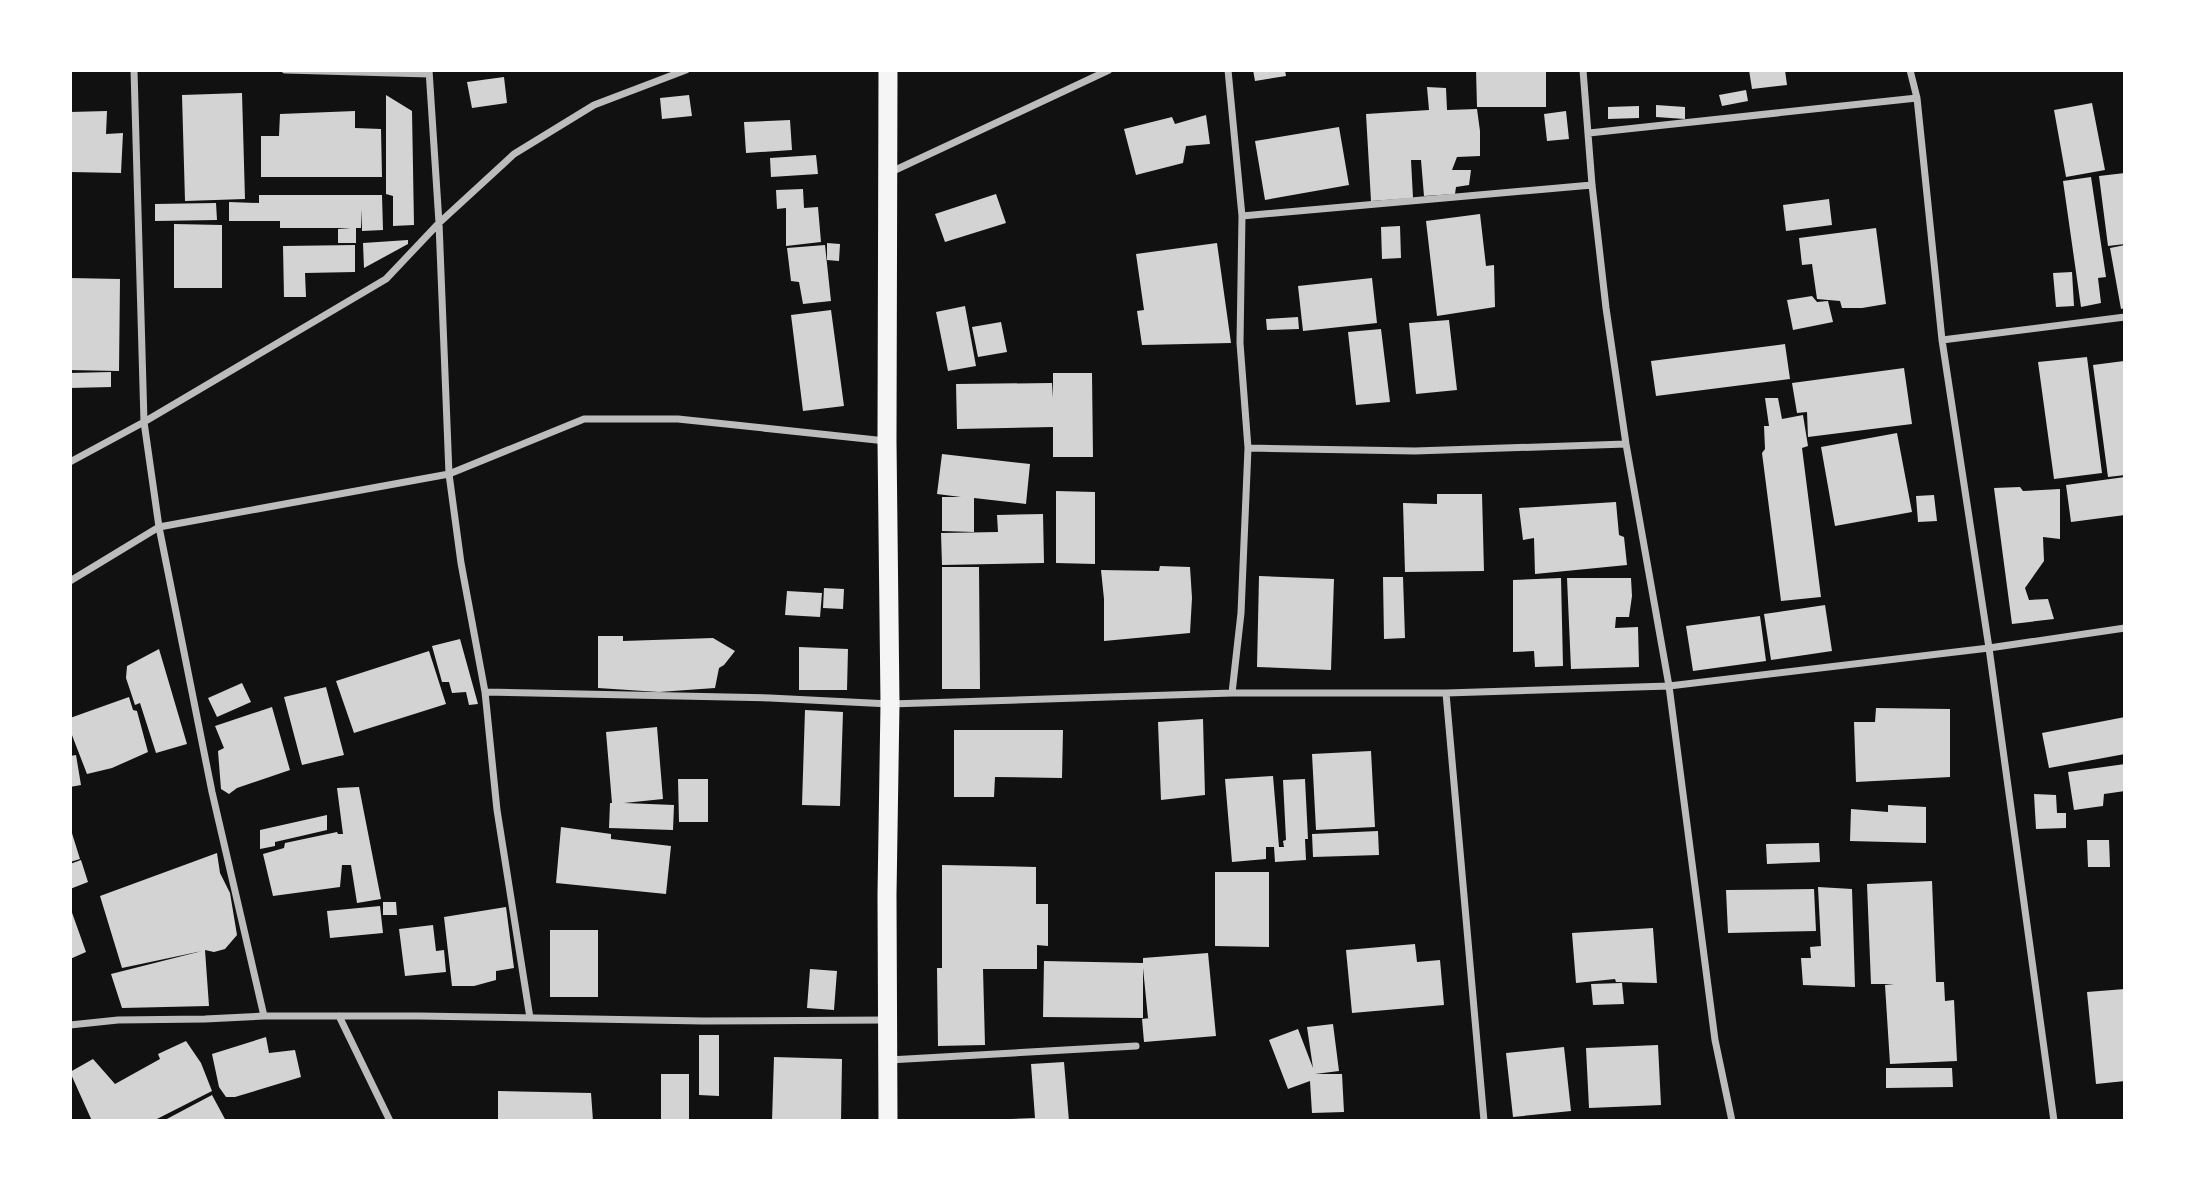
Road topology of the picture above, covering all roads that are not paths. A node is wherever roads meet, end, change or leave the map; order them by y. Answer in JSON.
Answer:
{"nodes":[{"id":1,"x":134,"y":70,"type":"edge"},
{"id":2,"x":285,"y":70,"type":"edge"},
{"id":3,"x":686,"y":70,"type":"edge"},
{"id":4,"x":888,"y":70,"type":"edge"},
{"id":5,"x":1109,"y":70,"type":"edge"},
{"id":6,"x":1228,"y":70,"type":"edge"},
{"id":7,"x":1584,"y":70,"type":"edge"},
{"id":8,"x":1910,"y":70,"type":"edge"},
{"id":9,"x":429,"y":72,"type":"edge"},
{"id":10,"x":1916,"y":98,"type":"junction"},
{"id":11,"x":1589,"y":133,"type":"junction"},
{"id":12,"x":888,"y":174,"type":"junction"},
{"id":13,"x":1592,"y":185,"type":"junction"},
{"id":14,"x":1242,"y":216,"type":"junction"},
{"id":15,"x":439,"y":223,"type":"junction"},
{"id":16,"x":2125,"y":317,"type":"edge"},
{"id":17,"x":1941,"y":340,"type":"junction"},
{"id":18,"x":144,"y":422,"type":"junction"},
{"id":19,"x":887,"y":441,"type":"junction"},
{"id":20,"x":1626,"y":444,"type":"junction"},
{"id":21,"x":1248,"y":448,"type":"junction"},
{"id":22,"x":70,"y":462,"type":"edge"},
{"id":23,"x":449,"y":474,"type":"junction"},
{"id":24,"x":159,"y":527,"type":"junction"},
{"id":25,"x":70,"y":581,"type":"edge"},
{"id":26,"x":2125,"y":628,"type":"edge"},
{"id":27,"x":1989,"y":648,"type":"junction"},
{"id":28,"x":1669,"y":686,"type":"junction"},
{"id":29,"x":485,"y":692,"type":"junction"},
{"id":30,"x":1232,"y":693,"type":"junction"},
{"id":31,"x":1446,"y":693,"type":"junction"},
{"id":32,"x":890,"y":704,"type":"junction"},
{"id":33,"x":264,"y":1016,"type":"junction"},
{"id":34,"x":339,"y":1016,"type":"junction"},
{"id":35,"x":530,"y":1018,"type":"junction"},
{"id":36,"x":887,"y":1020,"type":"junction"},
{"id":37,"x":70,"y":1025,"type":"edge"},
{"id":38,"x":1136,"y":1046,"type":"dead end"},
{"id":39,"x":888,"y":1060,"type":"junction"},
{"id":40,"x":390,"y":1121,"type":"edge"},
{"id":41,"x":888,"y":1121,"type":"edge"},
{"id":42,"x":1484,"y":1121,"type":"edge"},
{"id":43,"x":1732,"y":1121,"type":"edge"},
{"id":44,"x":2054,"y":1121,"type":"edge"}],
"edges":[{"from":1,"to":18,"type":"street"},
{"from":2,"to":9,"type":"street"},
{"from":3,"to":15,"type":"street"},
{"from":4,"to":12,"type":"highway"},
{"from":5,"to":12,"type":"street"},
{"from":6,"to":14,"type":"street"},
{"from":7,"to":11,"type":"street"},
{"from":8,"to":10,"type":"street"},
{"from":9,"to":15,"type":"street"},
{"from":10,"to":11,"type":"street"},
{"from":10,"to":17,"type":"street"},
{"from":11,"to":13,"type":"street"},
{"from":12,"to":19,"type":"highway"},
{"from":13,"to":14,"type":"street"},
{"from":13,"to":20,"type":"street"},
{"from":14,"to":21,"type":"street"},
{"from":15,"to":18,"type":"street"},
{"from":15,"to":23,"type":"street"},
{"from":16,"to":17,"type":"street"},
{"from":17,"to":27,"type":"street"},
{"from":18,"to":22,"type":"street"},
{"from":18,"to":24,"type":"street"},
{"from":19,"to":23,"type":"street"},
{"from":19,"to":32,"type":"highway"},
{"from":20,"to":21,"type":"street"},
{"from":20,"to":28,"type":"street"},
{"from":21,"to":30,"type":"street"},
{"from":23,"to":24,"type":"street"},
{"from":23,"to":29,"type":"street"},
{"from":24,"to":25,"type":"street"},
{"from":24,"to":33,"type":"street"},
{"from":26,"to":27,"type":"street"},
{"from":27,"to":28,"type":"street"},
{"from":27,"to":44,"type":"street"},
{"from":28,"to":31,"type":"street"},
{"from":28,"to":43,"type":"street"},
{"from":29,"to":32,"type":"street"},
{"from":29,"to":35,"type":"street"},
{"from":30,"to":31,"type":"street"},
{"from":30,"to":32,"type":"street"},
{"from":31,"to":42,"type":"street"},
{"from":32,"to":36,"type":"highway"},
{"from":33,"to":34,"type":"street"},
{"from":33,"to":37,"type":"street"},
{"from":34,"to":35,"type":"street"},
{"from":34,"to":40,"type":"street"},
{"from":35,"to":36,"type":"street"},
{"from":36,"to":39,"type":"highway"},
{"from":38,"to":39,"type":"street"},
{"from":39,"to":41,"type":"highway"}]}
